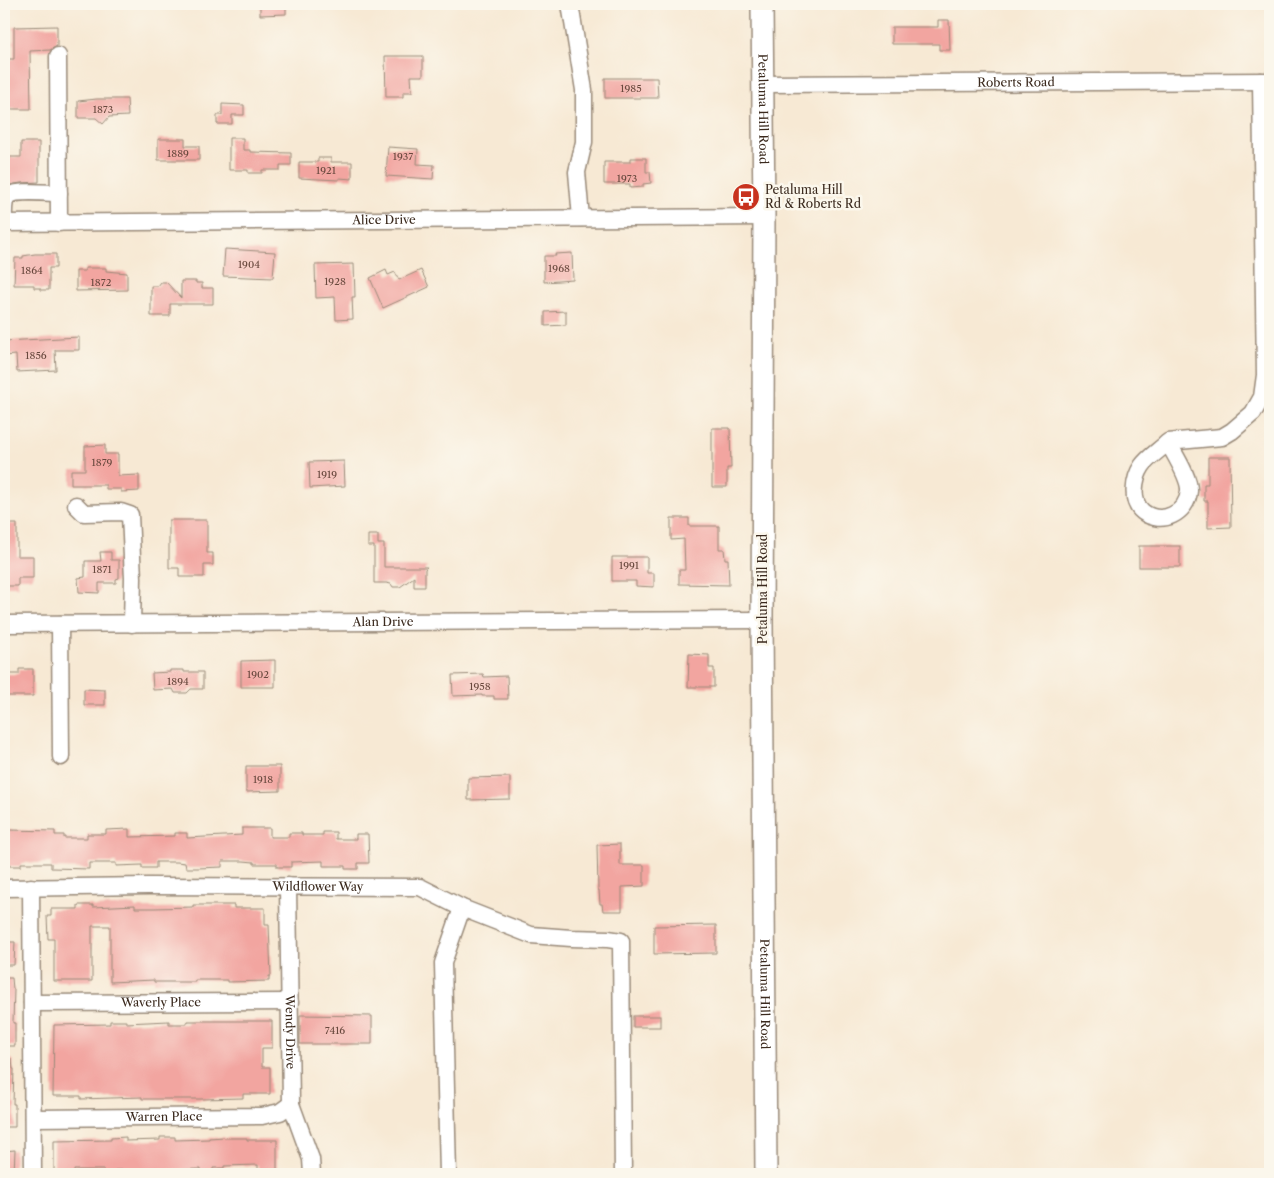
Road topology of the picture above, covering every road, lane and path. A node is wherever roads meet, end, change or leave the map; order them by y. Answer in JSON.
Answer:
{"nodes":[{"id":1,"x":570,"y":4,"type":"edge"},
{"id":2,"x":762,"y":4,"type":"edge"},
{"id":3,"x":58,"y":56,"type":"dead end"},
{"id":4,"x":1266,"y":81,"type":"edge"},
{"id":5,"x":764,"y":84,"type":"junction"},
{"id":6,"x":59,"y":193,"type":"junction"},
{"id":7,"x":764,"y":217,"type":"junction"},
{"id":8,"x":581,"y":218,"type":"junction"},
{"id":9,"x":59,"y":222,"type":"junction"},
{"id":10,"x":4,"y":223,"type":"edge"},
{"id":11,"x":1168,"y":442,"type":"dead end"},
{"id":12,"x":76,"y":506,"type":"dead end"},
{"id":13,"x":762,"y":620,"type":"junction"},
{"id":14,"x":4,"y":624,"type":"edge"},
{"id":15,"x":60,"y":624,"type":"junction"},
{"id":16,"x":132,"y":624,"type":"junction"},
{"id":17,"x":61,"y":757,"type":"dead end"},
{"id":18,"x":288,"y":886,"type":"junction"},
{"id":19,"x":31,"y":887,"type":"junction"},
{"id":20,"x":4,"y":888,"type":"edge"},
{"id":21,"x":462,"y":908,"type":"junction"},
{"id":22,"x":290,"y":1002,"type":"junction"},
{"id":23,"x":32,"y":1003,"type":"junction"},
{"id":24,"x":291,"y":1104,"type":"junction"},
{"id":25,"x":33,"y":1118,"type":"junction"},
{"id":26,"x":33,"y":1174,"type":"edge"},
{"id":27,"x":312,"y":1174,"type":"edge"},
{"id":28,"x":448,"y":1174,"type":"edge"},
{"id":29,"x":623,"y":1174,"type":"edge"},
{"id":30,"x":766,"y":1174,"type":"edge"}],
"edges":[{"from":1,"to":8,"type":"street"},
{"from":2,"to":5,"type":"main road","name":"Petaluma Hill Road"},
{"from":3,"to":6,"type":"street"},
{"from":4,"to":5,"type":"street","name":"Roberts Road"},
{"from":4,"to":11,"type":"street"},
{"from":5,"to":7,"type":"main road","name":"Petaluma Hill Road"},
{"from":6,"to":9,"type":"street"},
{"from":6,"to":10,"type":"street"},
{"from":7,"to":8,"type":"street","name":"Alice Drive"},
{"from":7,"to":13,"type":"main road","name":"Petaluma Hill Road"},
{"from":8,"to":9,"type":"street","name":"Alice Drive"},
{"from":9,"to":10,"type":"street","name":"Alice Drive"},
{"from":12,"to":16,"type":"street"},
{"from":13,"to":16,"type":"street","name":"Alan Drive"},
{"from":13,"to":30,"type":"main road","name":"Petaluma Hill Road"},
{"from":14,"to":15,"type":"street","name":"Alan Drive"},
{"from":15,"to":16,"type":"street","name":"Alan Drive"},
{"from":15,"to":17,"type":"street"},
{"from":18,"to":19,"type":"street","name":"Wildflower Way"},
{"from":18,"to":21,"type":"street","name":"Wildflower Way"},
{"from":18,"to":22,"type":"street","name":"Wendy Drive"},
{"from":19,"to":20,"type":"street","name":"Wildflower Way"},
{"from":19,"to":23,"type":"street"},
{"from":21,"to":28,"type":"street"},
{"from":21,"to":29,"type":"street","name":"Wildflower Way"},
{"from":22,"to":23,"type":"street","name":"Waverly Place"},
{"from":22,"to":24,"type":"street","name":"Wendy Drive"},
{"from":23,"to":25,"type":"street"},
{"from":24,"to":25,"type":"street","name":"Warren Place"},
{"from":24,"to":27,"type":"street","name":"Wendy Drive"},
{"from":25,"to":26,"type":"street"}]}
